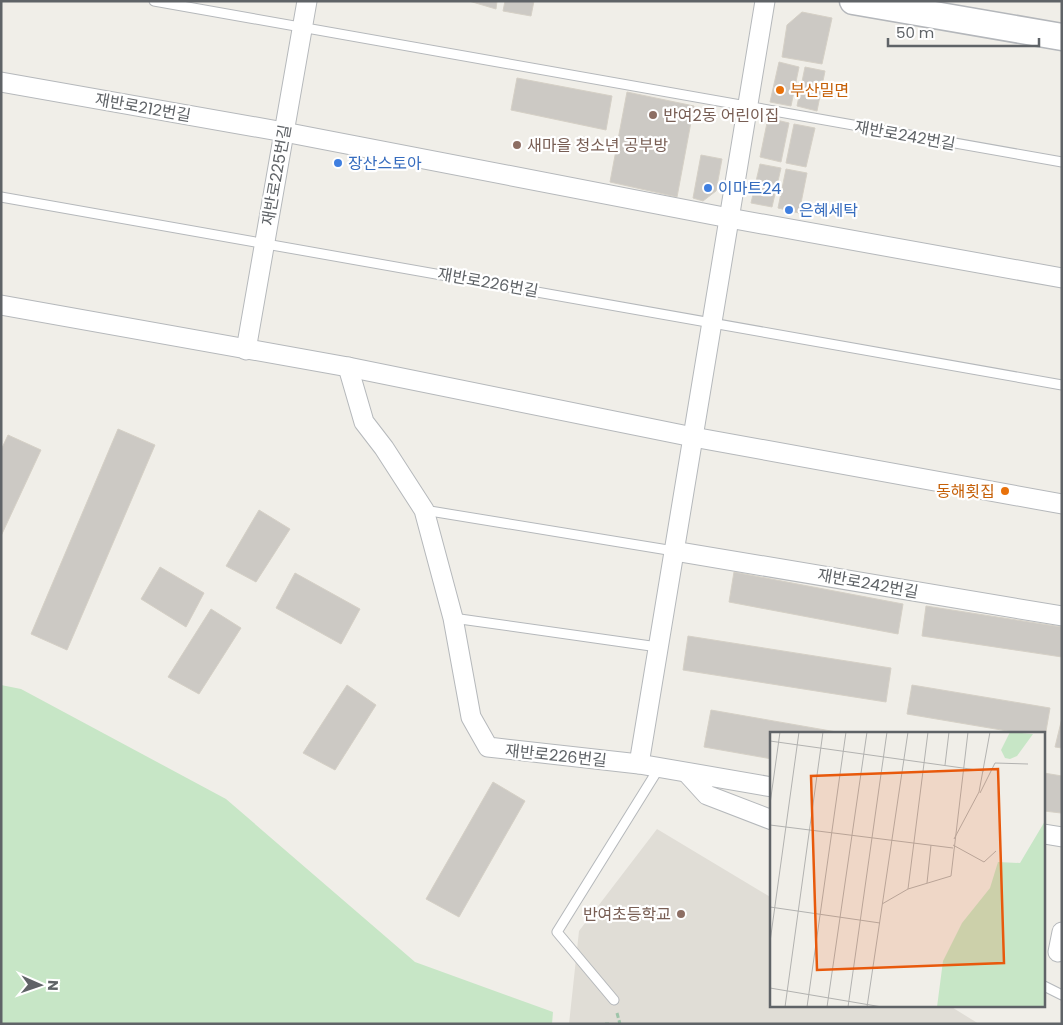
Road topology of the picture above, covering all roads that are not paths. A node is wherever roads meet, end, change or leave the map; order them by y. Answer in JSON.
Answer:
{"nodes":[{"id":1,"x":154,"y":1,"type":"edge"},
{"id":2,"x":307,"y":1,"type":"edge"},
{"id":3,"x":765,"y":1,"type":"edge"},
{"id":4,"x":853,"y":1,"type":"edge"},
{"id":5,"x":302,"y":28,"type":"junction"},
{"id":6,"x":1062,"y":37,"type":"edge"},
{"id":7,"x":1,"y":82,"type":"edge"},
{"id":8,"x":748,"y":107,"type":"junction"},
{"id":9,"x":284,"y":132,"type":"junction"},
{"id":10,"x":1062,"y":162,"type":"edge"},
{"id":11,"x":1,"y":197,"type":"edge"},
{"id":12,"x":729,"y":218,"type":"junction"},
{"id":13,"x":265,"y":242,"type":"junction"},
{"id":14,"x":1062,"y":278,"type":"edge"},
{"id":15,"x":1,"y":305,"type":"edge"},
{"id":16,"x":712,"y":323,"type":"junction"},
{"id":17,"x":246,"y":350,"type":"junction"},
{"id":18,"x":348,"y":368,"type":"junction"},
{"id":19,"x":1062,"y":385,"type":"edge"},
{"id":20,"x":693,"y":437,"type":"junction"},
{"id":21,"x":1062,"y":504,"type":"edge"},
{"id":22,"x":424,"y":510,"type":"junction"},
{"id":23,"x":674,"y":551,"type":"junction"},
{"id":24,"x":1062,"y":616,"type":"edge"},
{"id":25,"x":453,"y":618,"type":"junction"},
{"id":26,"x":658,"y":647,"type":"junction"},
{"id":27,"x":639,"y":764,"type":"junction"},
{"id":28,"x":659,"y":768,"type":"junction"},
{"id":29,"x":687,"y":772,"type":"junction"},
{"id":30,"x":770,"y":787,"type":"edge"},
{"id":31,"x":770,"y":819,"type":"edge"},
{"id":32,"x":1046,"y":834,"type":"edge"},
{"id":33,"x":1062,"y":837,"type":"edge"},
{"id":34,"x":1062,"y":932,"type":"edge"},
{"id":35,"x":1055,"y":950,"type":"edge"},
{"id":36,"x":1046,"y":987,"type":"edge"},
{"id":37,"x":1062,"y":995,"type":"edge"},
{"id":38,"x":614,"y":1000,"type":"dead end"}],
"edges":[{"from":1,"to":5,"type":"lane"},
{"from":2,"to":5,"type":"street","name":"재반로225번길"},
{"from":3,"to":8,"type":"street"},
{"from":4,"to":6,"type":"main road"},
{"from":5,"to":8,"type":"lane"},
{"from":5,"to":9,"type":"street","name":"재반로225번길"},
{"from":7,"to":9,"type":"street","name":"재반로212번길"},
{"from":8,"to":10,"type":"lane","name":"재반로242번길"},
{"from":8,"to":12,"type":"street"},
{"from":9,"to":12,"type":"street"},
{"from":9,"to":13,"type":"street","name":"재반로225번길"},
{"from":11,"to":13,"type":"lane"},
{"from":12,"to":14,"type":"street"},
{"from":12,"to":16,"type":"street"},
{"from":13,"to":16,"type":"lane","name":"재반로226번길"},
{"from":13,"to":17,"type":"street","name":"재반로225번길"},
{"from":15,"to":17,"type":"street"},
{"from":16,"to":19,"type":"lane"},
{"from":16,"to":20,"type":"street"},
{"from":17,"to":18,"type":"street"},
{"from":18,"to":20,"type":"street"},
{"from":18,"to":22,"type":"street","name":"재반로226번길"},
{"from":20,"to":21,"type":"street"},
{"from":20,"to":23,"type":"street"},
{"from":22,"to":23,"type":"lane"},
{"from":22,"to":25,"type":"street","name":"재반로226번길"},
{"from":23,"to":24,"type":"street","name":"재반로242번길"},
{"from":23,"to":26,"type":"street"},
{"from":25,"to":26,"type":"lane"},
{"from":25,"to":27,"type":"street","name":"재반로226번길"},
{"from":26,"to":27,"type":"street"},
{"from":27,"to":28,"type":"street"},
{"from":28,"to":29,"type":"street"},
{"from":28,"to":38,"type":"lane"},
{"from":29,"to":30,"type":"street"},
{"from":29,"to":31,"type":"street"},
{"from":32,"to":33,"type":"street"},
{"from":34,"to":35,"type":"street"},
{"from":36,"to":37,"type":"lane"}]}
